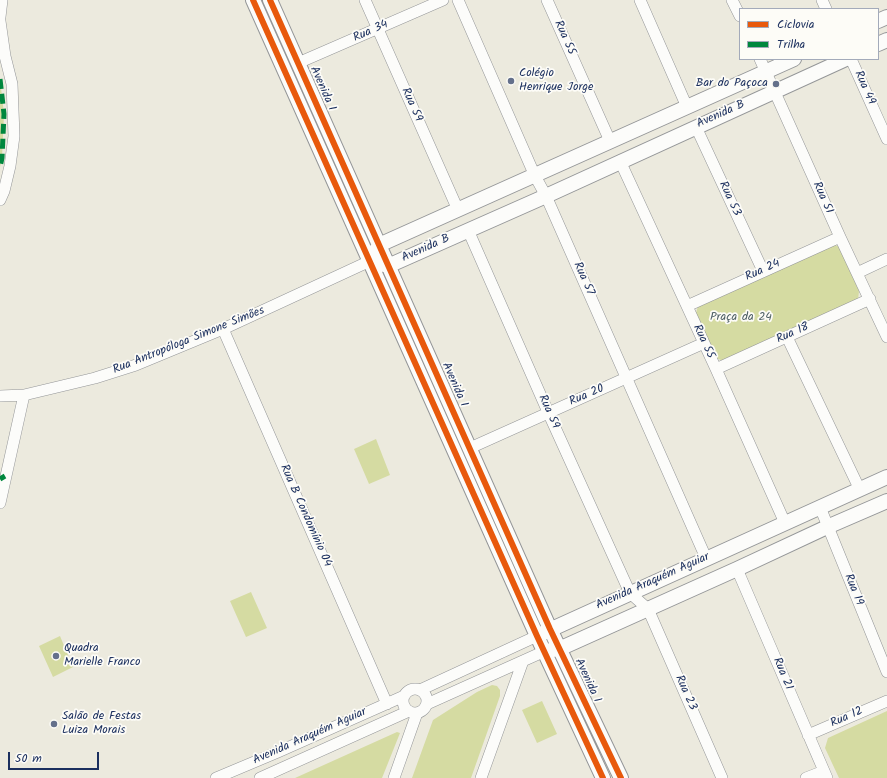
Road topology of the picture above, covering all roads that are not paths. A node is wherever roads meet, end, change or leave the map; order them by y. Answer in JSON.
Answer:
{"nodes":[{"id":1,"x":2,"y":0,"type":"edge"},
{"id":2,"x":253,"y":0,"type":"edge"},
{"id":3,"x":270,"y":0,"type":"edge"},
{"id":4,"x":365,"y":0,"type":"edge"},
{"id":5,"x":443,"y":0,"type":"edge"},
{"id":6,"x":458,"y":0,"type":"edge"},
{"id":7,"x":547,"y":0,"type":"edge"},
{"id":8,"x":640,"y":0,"type":"edge"},
{"id":9,"x":732,"y":0,"type":"edge"},
{"id":10,"x":739,"y":14,"type":"edge"},
{"id":11,"x":0,"y":17,"type":"edge"},
{"id":12,"x":0,"y":21,"type":"edge"},
{"id":13,"x":378,"y":29,"type":"junction"},
{"id":14,"x":760,"y":60,"type":"edge"},
{"id":15,"x":792,"y":60,"type":"edge"},
{"id":16,"x":844,"y":60,"type":"edge"},
{"id":17,"x":851,"y":60,"type":"edge"},
{"id":18,"x":298,"y":63,"type":"junction"},
{"id":19,"x":766,"y":72,"type":"junction"},
{"id":20,"x":774,"y":91,"type":"junction"},
{"id":21,"x":687,"y":107,"type":"junction"},
{"id":22,"x":696,"y":127,"type":"junction"},
{"id":23,"x":887,"y":139,"type":"edge"},
{"id":24,"x":610,"y":141,"type":"junction"},
{"id":25,"x":620,"y":161,"type":"junction"},
{"id":26,"x":535,"y":176,"type":"junction"},
{"id":27,"x":546,"y":196,"type":"junction"},
{"id":28,"x":0,"y":200,"type":"edge"},
{"id":29,"x":458,"y":210,"type":"junction"},
{"id":30,"x":468,"y":230,"type":"junction"},
{"id":31,"x":840,"y":238,"type":"junction"},
{"id":32,"x":379,"y":245,"type":"junction"},
{"id":33,"x":887,"y":259,"type":"edge"},
{"id":34,"x":370,"y":261,"type":"junction"},
{"id":35,"x":388,"y":266,"type":"junction"},
{"id":36,"x":763,"y":271,"type":"junction"},
{"id":37,"x":857,"y":273,"type":"junction"},
{"id":38,"x":870,"y":299,"type":"junction"},
{"id":39,"x":687,"y":306,"type":"junction"},
{"id":40,"x":223,"y":329,"type":"junction"},
{"id":41,"x":787,"y":337,"type":"junction"},
{"id":42,"x":887,"y":337,"type":"edge"},
{"id":43,"x":704,"y":343,"type":"junction"},
{"id":44,"x":716,"y":369,"type":"junction"},
{"id":45,"x":627,"y":378,"type":"junction"},
{"id":46,"x":24,"y":395,"type":"junction"},
{"id":47,"x":0,"y":396,"type":"edge"},
{"id":48,"x":548,"y":412,"type":"junction"},
{"id":49,"x":470,"y":448,"type":"junction"},
{"id":50,"x":2,"y":477,"type":"edge"},
{"id":51,"x":887,"y":477,"type":"edge"},
{"id":52,"x":860,"y":490,"type":"junction"},
{"id":53,"x":887,"y":501,"type":"edge"},
{"id":54,"x":0,"y":503,"type":"edge"},
{"id":55,"x":820,"y":507,"type":"junction"},
{"id":56,"x":785,"y":523,"type":"junction"},
{"id":57,"x":827,"y":527,"type":"junction"},
{"id":58,"x":706,"y":558,"type":"junction"},
{"id":59,"x":737,"y":569,"type":"junction"},
{"id":60,"x":630,"y":593,"type":"junction"},
{"id":61,"x":648,"y":608,"type":"junction"},
{"id":62,"x":550,"y":629,"type":"junction"},
{"id":63,"x":538,"y":636,"type":"junction"},
{"id":64,"x":559,"y":649,"type":"junction"},
{"id":65,"x":545,"y":651,"type":"junction"},
{"id":66,"x":523,"y":661,"type":"junction"},
{"id":67,"x":887,"y":672,"type":"edge"},
{"id":68,"x":420,"y":690,"type":"junction"},
{"id":69,"x":404,"y":696,"type":"junction"},
{"id":70,"x":887,"y":701,"type":"edge"},
{"id":71,"x":387,"y":704,"type":"junction"},
{"id":72,"x":427,"y":704,"type":"junction"},
{"id":73,"x":413,"y":712,"type":"junction"},
{"id":74,"x":808,"y":735,"type":"junction"},
{"id":75,"x":825,"y":774,"type":"edge"},
{"id":76,"x":216,"y":778,"type":"edge"},
{"id":77,"x":260,"y":778,"type":"edge"},
{"id":78,"x":394,"y":778,"type":"edge"},
{"id":79,"x":481,"y":778,"type":"edge"},
{"id":80,"x":603,"y":778,"type":"edge"},
{"id":81,"x":621,"y":778,"type":"edge"},
{"id":82,"x":722,"y":778,"type":"edge"},
{"id":83,"x":806,"y":778,"type":"edge"}],
"edges":[{"from":1,"to":11,"type":"street"},
{"from":2,"to":34,"type":"street"},
{"from":3,"to":18,"type":"street","name":"Avenida I"},
{"from":4,"to":13,"type":"street","name":"Rua 59"},
{"from":5,"to":13,"type":"street","name":"Rua 34"},
{"from":6,"to":26,"type":"street","name":"Rua 57"},
{"from":7,"to":24,"type":"street","name":"Rua 55"},
{"from":8,"to":21,"type":"street"},
{"from":9,"to":10,"type":"street"},
{"from":12,"to":28,"type":"street"},
{"from":13,"to":18,"type":"street","name":"Rua 34"},
{"from":13,"to":29,"type":"street","name":"Rua 59"},
{"from":14,"to":19,"type":"street","name":"Rua 51"},
{"from":15,"to":19,"type":"street","name":"Avenida B"},
{"from":16,"to":20,"type":"street","name":"Avenida B"},
{"from":17,"to":23,"type":"street","name":"Rua 49"},
{"from":18,"to":32,"type":"street","name":"Avenida I"},
{"from":19,"to":20,"type":"street","name":"Rua 51"},
{"from":19,"to":21,"type":"street","name":"Avenida B"},
{"from":20,"to":22,"type":"street","name":"Avenida B"},
{"from":20,"to":31,"type":"street","name":"Rua 51"},
{"from":21,"to":24,"type":"street","name":"Avenida B"},
{"from":22,"to":25,"type":"street","name":"Avenida B"},
{"from":22,"to":36,"type":"street","name":"Rua 53"},
{"from":24,"to":26,"type":"street","name":"Avenida B"},
{"from":25,"to":27,"type":"street","name":"Avenida B"},
{"from":25,"to":39,"type":"street","name":"Rua 55"},
{"from":26,"to":27,"type":"street","name":"Rua 57"},
{"from":26,"to":29,"type":"street","name":"Avenida B"},
{"from":27,"to":30,"type":"street","name":"Avenida B"},
{"from":27,"to":45,"type":"street","name":"Rua 57"},
{"from":29,"to":32,"type":"street","name":"Avenida B"},
{"from":30,"to":35,"type":"street","name":"Avenida B"},
{"from":30,"to":48,"type":"street","name":"Rua 59"},
{"from":31,"to":36,"type":"street","name":"Rua 24"},
{"from":31,"to":37,"type":"street","name":"Rua 51"},
{"from":32,"to":34,"type":"street"},
{"from":32,"to":35,"type":"street","name":"Avenida I"},
{"from":33,"to":37,"type":"street"},
{"from":34,"to":35,"type":"street","name":"Avenida B"},
{"from":34,"to":40,"type":"street","name":"Rua Antropóloga Simone Simões"},
{"from":34,"to":63,"type":"street"},
{"from":35,"to":49,"type":"street","name":"Avenida I"},
{"from":36,"to":39,"type":"street","name":"Rua 24"},
{"from":37,"to":38,"type":"street","name":"Rua 51"},
{"from":38,"to":41,"type":"street","name":"Rua 18"},
{"from":38,"to":42,"type":"street","name":"Rua 51"},
{"from":39,"to":43,"type":"street","name":"Rua 55"},
{"from":40,"to":46,"type":"street","name":"Rua Antropóloga Simone Simões"},
{"from":40,"to":71,"type":"street","name":"Rua B Condomínio 04"},
{"from":41,"to":44,"type":"street","name":"Rua 18"},
{"from":41,"to":52,"type":"street"},
{"from":43,"to":44,"type":"street","name":"Rua 55"},
{"from":43,"to":45,"type":"street","name":"Rua 20"},
{"from":44,"to":56,"type":"street","name":"Rua 55"},
{"from":45,"to":48,"type":"street","name":"Rua 20"},
{"from":45,"to":58,"type":"street","name":"Rua 57"},
{"from":46,"to":47,"type":"street","name":"Rua Antropóloga Simone Simões"},
{"from":46,"to":50,"type":"street"},
{"from":48,"to":49,"type":"street","name":"Rua 20"},
{"from":48,"to":60,"type":"street","name":"Rua 59"},
{"from":49,"to":62,"type":"street","name":"Avenida I"},
{"from":50,"to":54,"type":"street"},
{"from":51,"to":52,"type":"street","name":"Avenida Araquém Aguiar"},
{"from":52,"to":55,"type":"street","name":"Avenida Araquém Aguiar"},
{"from":53,"to":57,"type":"street","name":"Avenida Araquém Aguiar"},
{"from":55,"to":56,"type":"street","name":"Avenida Araquém Aguiar"},
{"from":55,"to":57,"type":"street","name":"Rua 19"},
{"from":56,"to":58,"type":"street","name":"Avenida Araquém Aguiar"},
{"from":57,"to":59,"type":"street","name":"Avenida Araquém Aguiar"},
{"from":57,"to":67,"type":"street","name":"Rua 19"},
{"from":58,"to":60,"type":"street","name":"Avenida Araquém Aguiar"},
{"from":59,"to":61,"type":"street","name":"Avenida Araquém Aguiar"},
{"from":59,"to":74,"type":"street","name":"Rua 21"},
{"from":60,"to":61,"type":"street"},
{"from":60,"to":62,"type":"street","name":"Avenida Araquém Aguiar"},
{"from":61,"to":64,"type":"street","name":"Avenida Araquém Aguiar"},
{"from":61,"to":82,"type":"street","name":"Rua 23"},
{"from":62,"to":63,"type":"street","name":"Avenida Araquém Aguiar"},
{"from":62,"to":64,"type":"street","name":"Avenida I"},
{"from":63,"to":65,"type":"street"},
{"from":63,"to":68,"type":"street","name":"Avenida Araquém Aguiar"},
{"from":64,"to":65,"type":"street","name":"Avenida Araquém Aguiar"},
{"from":64,"to":81,"type":"street","name":"Avenida I"},
{"from":65,"to":66,"type":"street","name":"Avenida Araquém Aguiar"},
{"from":65,"to":80,"type":"street"},
{"from":66,"to":72,"type":"street","name":"Avenida Araquém Aguiar"},
{"from":66,"to":79,"type":"street"},
{"from":68,"to":69,"type":"street"},
{"from":68,"to":72,"type":"street"},
{"from":69,"to":71,"type":"street","name":"Avenida Araquém Aguiar"},
{"from":69,"to":73,"type":"street"},
{"from":70,"to":74,"type":"street","name":"Rua 12"},
{"from":71,"to":76,"type":"street","name":"Avenida Araquém Aguiar"},
{"from":72,"to":73,"type":"street"},
{"from":73,"to":77,"type":"street","name":"Avenida Araquém Aguiar"},
{"from":73,"to":78,"type":"street"},
{"from":74,"to":75,"type":"street","name":"Rua 21"},
{"from":75,"to":83,"type":"street"}]}
